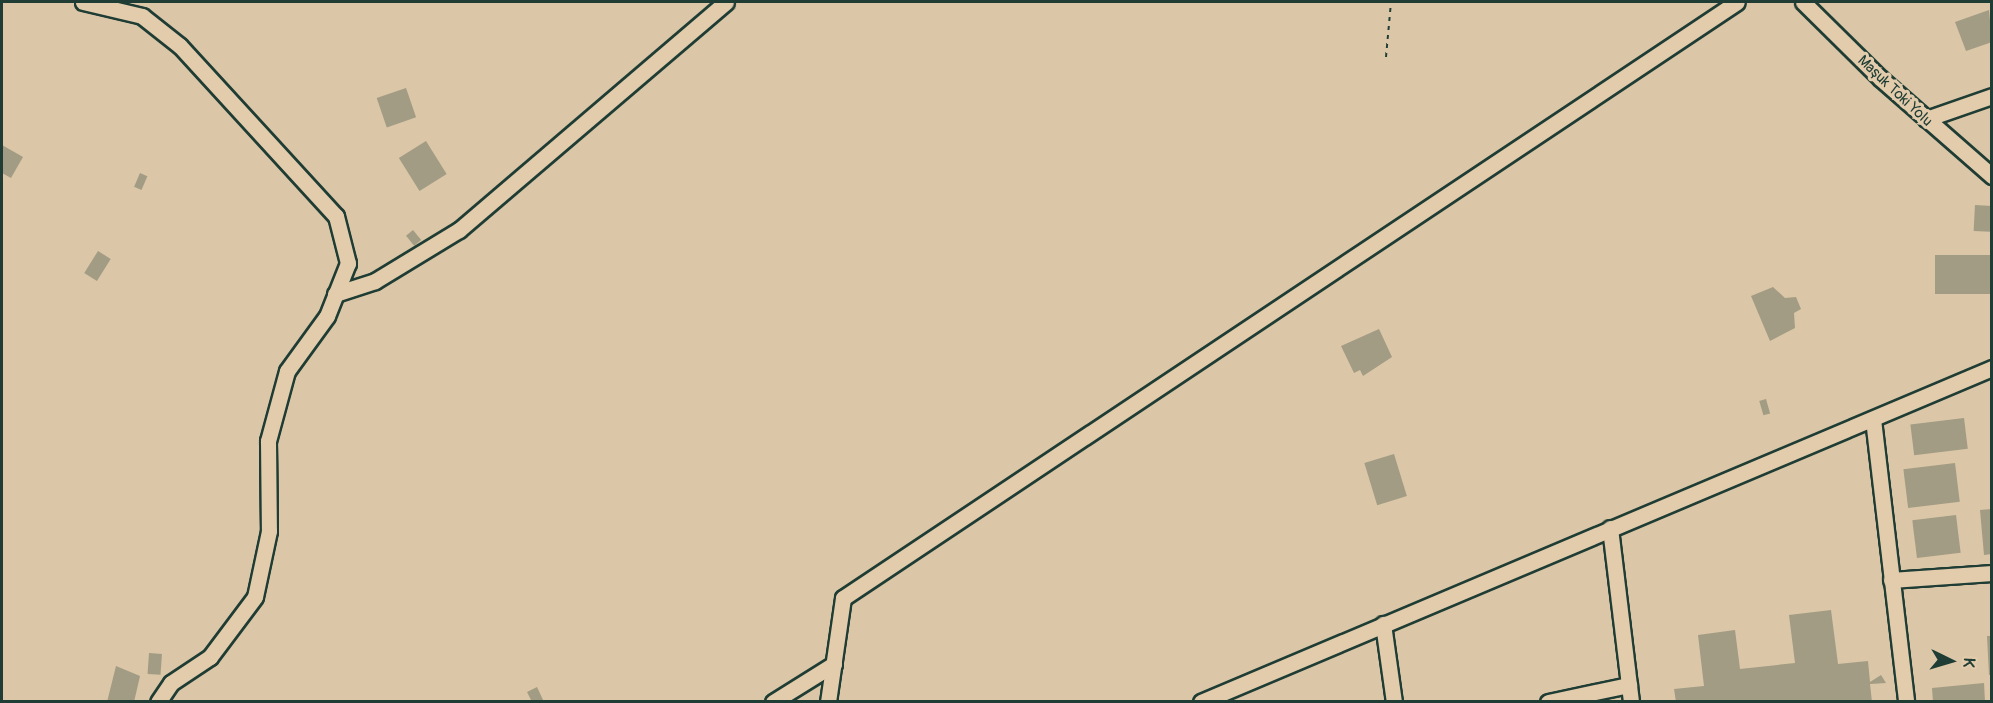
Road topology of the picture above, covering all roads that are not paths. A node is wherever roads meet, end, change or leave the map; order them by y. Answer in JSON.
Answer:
{"nodes":[{"id":1,"x":83,"y":2,"type":"edge"},
{"id":2,"x":726,"y":2,"type":"edge"},
{"id":3,"x":1737,"y":2,"type":"edge"},
{"id":4,"x":1803,"y":2,"type":"edge"},
{"id":5,"x":1992,"y":96,"type":"edge"},
{"id":6,"x":1926,"y":119,"type":"junction"},
{"id":7,"x":1992,"y":176,"type":"edge"},
{"id":8,"x":336,"y":294,"type":"junction"},
{"id":9,"x":1992,"y":368,"type":"edge"},
{"id":10,"x":1874,"y":419,"type":"junction"},
{"id":11,"x":1610,"y":528,"type":"junction"},
{"id":12,"x":1992,"y":573,"type":"edge"},
{"id":13,"x":1891,"y":580,"type":"junction"},
{"id":14,"x":1383,"y":624,"type":"junction"},
{"id":15,"x":834,"y":664,"type":"junction"},
{"id":16,"x":1629,"y":686,"type":"junction"},
{"id":17,"x":158,"y":702,"type":"edge"},
{"id":18,"x":773,"y":702,"type":"edge"},
{"id":19,"x":828,"y":702,"type":"edge"},
{"id":20,"x":1201,"y":702,"type":"edge"},
{"id":21,"x":1395,"y":702,"type":"edge"},
{"id":22,"x":1548,"y":702,"type":"edge"},
{"id":23,"x":1631,"y":702,"type":"edge"},
{"id":24,"x":1906,"y":702,"type":"edge"}],
"edges":[{"from":1,"to":8,"type":"street"},
{"from":2,"to":8,"type":"street"},
{"from":3,"to":15,"type":"street"},
{"from":4,"to":6,"type":"street","name":"Maşuk Toki Yolu"},
{"from":5,"to":6,"type":"street"},
{"from":6,"to":7,"type":"street","name":"Maşuk Toki Yolu"},
{"from":8,"to":17,"type":"street"},
{"from":9,"to":10,"type":"street"},
{"from":10,"to":11,"type":"street"},
{"from":10,"to":13,"type":"street"},
{"from":11,"to":14,"type":"street"},
{"from":11,"to":16,"type":"street"},
{"from":12,"to":13,"type":"street"},
{"from":13,"to":24,"type":"street"},
{"from":14,"to":20,"type":"street"},
{"from":14,"to":21,"type":"street"},
{"from":15,"to":18,"type":"street"},
{"from":15,"to":19,"type":"street"},
{"from":16,"to":22,"type":"street"},
{"from":16,"to":23,"type":"street"}]}
